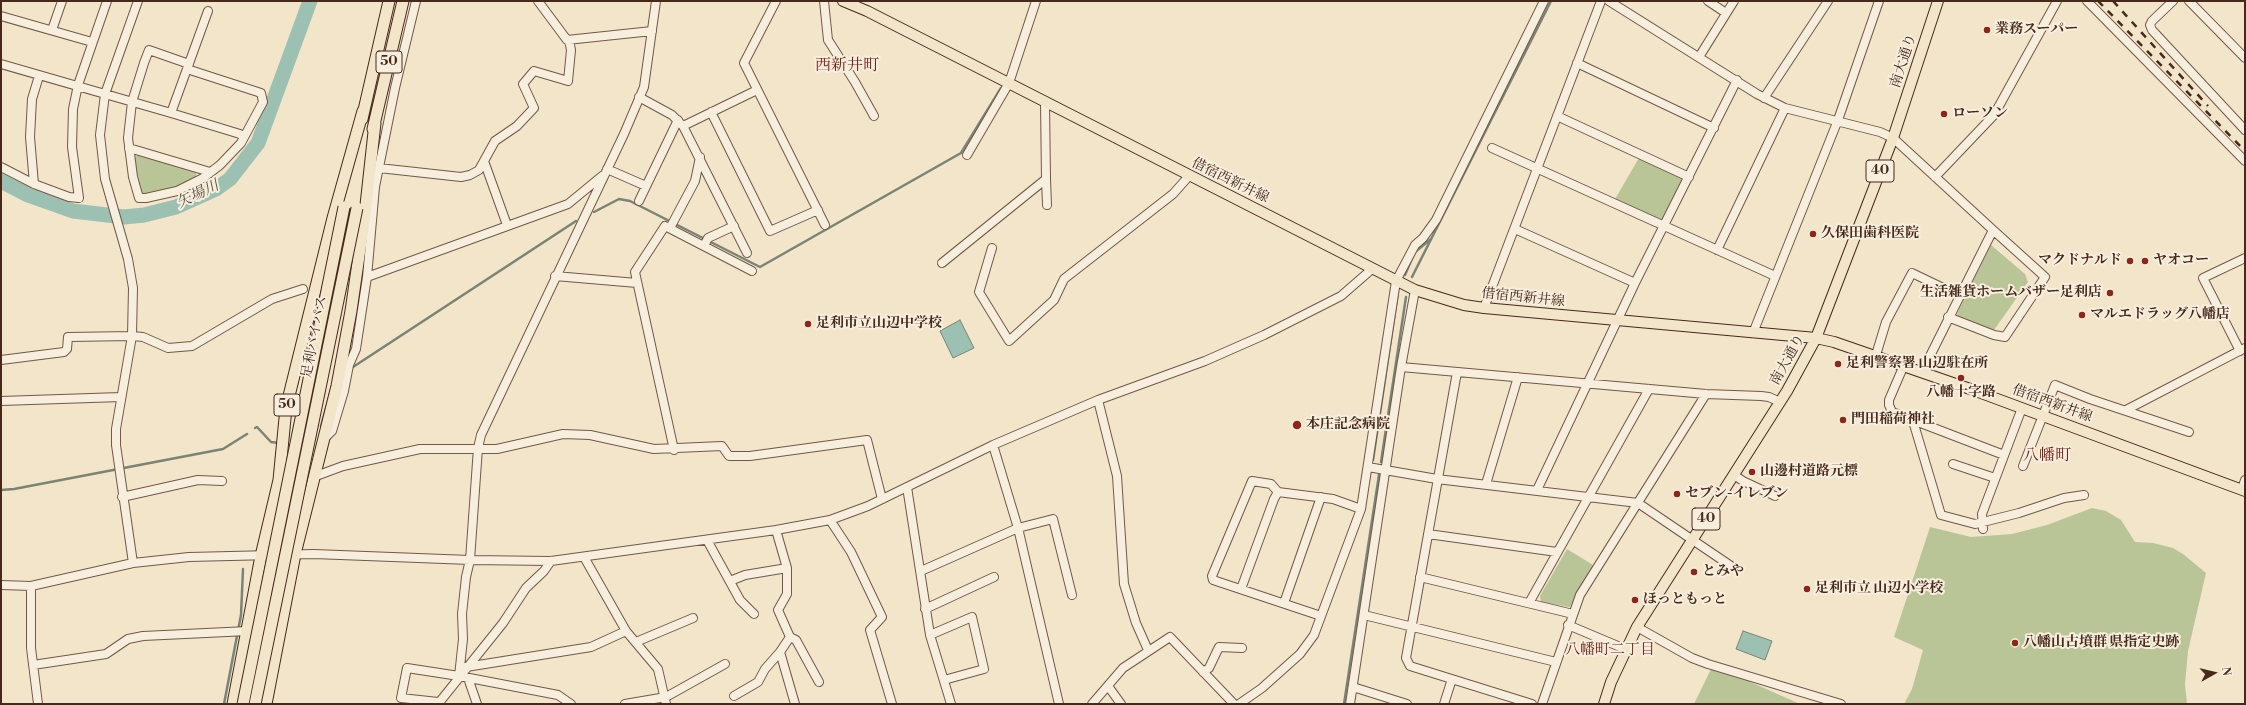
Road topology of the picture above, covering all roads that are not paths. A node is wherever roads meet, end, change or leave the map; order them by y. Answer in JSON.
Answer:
{"nodes":[{"id":1,"x":62,"y":1,"type":"edge"},
{"id":2,"x":107,"y":1,"type":"edge"},
{"id":3,"x":138,"y":1,"type":"edge"},
{"id":4,"x":389,"y":1,"type":"edge"},
{"id":5,"x":403,"y":1,"type":"edge"},
{"id":6,"x":416,"y":1,"type":"edge"},
{"id":7,"x":538,"y":1,"type":"edge"},
{"id":8,"x":656,"y":1,"type":"edge"},
{"id":9,"x":776,"y":1,"type":"edge"},
{"id":10,"x":824,"y":1,"type":"edge"},
{"id":11,"x":843,"y":1,"type":"edge"},
{"id":12,"x":1036,"y":1,"type":"edge"},
{"id":13,"x":1544,"y":1,"type":"edge"},
{"id":14,"x":1601,"y":1,"type":"edge"},
{"id":15,"x":1609,"y":1,"type":"edge"},
{"id":16,"x":1708,"y":1,"type":"edge"},
{"id":17,"x":1734,"y":1,"type":"edge"},
{"id":18,"x":1828,"y":1,"type":"edge"},
{"id":19,"x":1879,"y":1,"type":"edge"},
{"id":20,"x":1938,"y":1,"type":"edge"},
{"id":21,"x":2057,"y":1,"type":"edge"},
{"id":22,"x":2087,"y":1,"type":"edge"},
{"id":23,"x":2173,"y":1,"type":"edge"},
{"id":24,"x":2189,"y":1,"type":"edge"},
{"id":25,"x":208,"y":11,"type":"dead end"},
{"id":26,"x":1726,"y":13,"type":"junction"},
{"id":27,"x":1,"y":16,"type":"edge"},
{"id":28,"x":52,"y":30,"type":"junction"},
{"id":29,"x":652,"y":31,"type":"junction"},
{"id":30,"x":569,"y":40,"type":"junction"},
{"id":31,"x":92,"y":42,"type":"junction"},
{"id":32,"x":2243,"y":52,"type":"edge"},
{"id":33,"x":1699,"y":57,"type":"junction"},
{"id":34,"x":1577,"y":63,"type":"junction"},
{"id":35,"x":1,"y":64,"type":"edge"},
{"id":36,"x":188,"y":67,"type":"junction"},
{"id":37,"x":39,"y":76,"type":"junction"},
{"id":38,"x":1737,"y":80,"type":"junction"},
{"id":39,"x":1009,"y":83,"type":"junction"},
{"id":40,"x":78,"y":85,"type":"junction"},
{"id":41,"x":758,"y":90,"type":"junction"},
{"id":42,"x":105,"y":94,"type":"junction"},
{"id":43,"x":639,"y":97,"type":"junction"},
{"id":44,"x":1764,"y":98,"type":"junction"},
{"id":45,"x":132,"y":102,"type":"junction"},
{"id":46,"x":1045,"y":102,"type":"junction"},
{"id":47,"x":1785,"y":108,"type":"junction"},
{"id":48,"x":363,"y":112,"type":"junction"},
{"id":49,"x":711,"y":112,"type":"junction"},
{"id":50,"x":172,"y":113,"type":"junction"},
{"id":51,"x":874,"y":116,"type":"dead end"},
{"id":52,"x":1557,"y":116,"type":"junction"},
{"id":53,"x":1838,"y":120,"type":"junction"},
{"id":54,"x":375,"y":123,"type":"junction"},
{"id":55,"x":680,"y":123,"type":"junction"},
{"id":56,"x":2244,"y":127,"type":"edge"},
{"id":57,"x":1714,"y":128,"type":"junction"},
{"id":58,"x":244,"y":137,"type":"junction"},
{"id":59,"x":1893,"y":138,"type":"junction"},
{"id":60,"x":129,"y":148,"type":"junction"},
{"id":61,"x":1492,"y":148,"type":"dead end"},
{"id":62,"x":966,"y":155,"type":"dead end"},
{"id":63,"x":700,"y":157,"type":"junction"},
{"id":64,"x":2242,"y":159,"type":"edge"},
{"id":65,"x":484,"y":161,"type":"junction"},
{"id":66,"x":1,"y":167,"type":"edge"},
{"id":67,"x":379,"y":168,"type":"junction"},
{"id":68,"x":1536,"y":169,"type":"junction"},
{"id":69,"x":606,"y":171,"type":"junction"},
{"id":70,"x":210,"y":172,"type":"junction"},
{"id":71,"x":1189,"y":176,"type":"junction"},
{"id":72,"x":1688,"y":177,"type":"junction"},
{"id":73,"x":1936,"y":177,"type":"junction"},
{"id":74,"x":1046,"y":179,"type":"junction"},
{"id":75,"x":34,"y":184,"type":"junction"},
{"id":76,"x":646,"y":186,"type":"junction"},
{"id":77,"x":639,"y":201,"type":"dead end"},
{"id":78,"x":1047,"y":205,"type":"dead end"},
{"id":79,"x":818,"y":210,"type":"junction"},
{"id":80,"x":507,"y":225,"type":"junction"},
{"id":81,"x":825,"y":225,"type":"dead end"},
{"id":82,"x":734,"y":226,"type":"junction"},
{"id":83,"x":1664,"y":226,"type":"junction"},
{"id":84,"x":670,"y":228,"type":"junction"},
{"id":85,"x":1515,"y":228,"type":"junction"},
{"id":86,"x":1993,"y":230,"type":"junction"},
{"id":87,"x":704,"y":246,"type":"junction"},
{"id":88,"x":992,"y":248,"type":"dead end"},
{"id":89,"x":1717,"y":250,"type":"junction"},
{"id":90,"x":747,"y":253,"type":"dead end"},
{"id":91,"x":2245,"y":258,"type":"edge"},
{"id":92,"x":942,"y":263,"type":"dead end"},
{"id":93,"x":1372,"y":269,"type":"junction"},
{"id":94,"x":752,"y":270,"type":"dead end"},
{"id":95,"x":555,"y":276,"type":"junction"},
{"id":96,"x":1775,"y":276,"type":"junction"},
{"id":97,"x":367,"y":277,"type":"junction"},
{"id":98,"x":1396,"y":281,"type":"junction"},
{"id":99,"x":1635,"y":282,"type":"junction"},
{"id":100,"x":638,"y":283,"type":"junction"},
{"id":101,"x":303,"y":289,"type":"dead end"},
{"id":102,"x":1415,"y":290,"type":"junction"},
{"id":103,"x":1960,"y":296,"type":"junction"},
{"id":104,"x":1484,"y":308,"type":"junction"},
{"id":105,"x":1948,"y":317,"type":"junction"},
{"id":106,"x":1618,"y":320,"type":"junction"},
{"id":107,"x":1753,"y":333,"type":"junction"},
{"id":108,"x":132,"y":336,"type":"junction"},
{"id":109,"x":1816,"y":338,"type":"junction"},
{"id":110,"x":2242,"y":350,"type":"edge"},
{"id":111,"x":1876,"y":356,"type":"junction"},
{"id":112,"x":1,"y":360,"type":"edge"},
{"id":113,"x":1904,"y":365,"type":"junction"},
{"id":114,"x":1401,"y":367,"type":"junction"},
{"id":115,"x":1457,"y":372,"type":"junction"},
{"id":116,"x":1922,"y":372,"type":"junction"},
{"id":117,"x":1518,"y":377,"type":"junction"},
{"id":118,"x":1589,"y":383,"type":"junction"},
{"id":119,"x":1649,"y":389,"type":"junction"},
{"id":120,"x":1706,"y":394,"type":"junction"},
{"id":121,"x":121,"y":397,"type":"junction"},
{"id":122,"x":1098,"y":400,"type":"junction"},
{"id":123,"x":1,"y":401,"type":"edge"},
{"id":124,"x":1780,"y":402,"type":"junction"},
{"id":125,"x":2022,"y":408,"type":"junction"},
{"id":126,"x":2126,"y":410,"type":"junction"},
{"id":127,"x":2042,"y":416,"type":"junction"},
{"id":128,"x":1913,"y":421,"type":"junction"},
{"id":129,"x":2189,"y":432,"type":"dead end"},
{"id":130,"x":325,"y":438,"type":"junction"},
{"id":131,"x":993,"y":445,"type":"junction"},
{"id":132,"x":478,"y":448,"type":"junction"},
{"id":133,"x":674,"y":450,"type":"junction"},
{"id":134,"x":2004,"y":455,"type":"junction"},
{"id":135,"x":1954,"y":464,"type":"dead end"},
{"id":136,"x":2023,"y":466,"type":"dead end"},
{"id":137,"x":1368,"y":467,"type":"junction"},
{"id":138,"x":1386,"y":470,"type":"junction"},
{"id":139,"x":1734,"y":475,"type":"junction"},
{"id":140,"x":316,"y":476,"type":"junction"},
{"id":141,"x":1437,"y":478,"type":"junction"},
{"id":142,"x":1995,"y":478,"type":"junction"},
{"id":143,"x":222,"y":481,"type":"dead end"},
{"id":144,"x":1486,"y":484,"type":"junction"},
{"id":145,"x":907,"y":487,"type":"junction"},
{"id":146,"x":2244,"y":487,"type":"edge"},
{"id":147,"x":1537,"y":490,"type":"junction"},
{"id":148,"x":1278,"y":492,"type":"junction"},
{"id":149,"x":2084,"y":495,"type":"dead end"},
{"id":150,"x":1589,"y":496,"type":"junction"},
{"id":151,"x":1774,"y":496,"type":"dead end"},
{"id":152,"x":122,"y":497,"type":"junction"},
{"id":153,"x":1320,"y":497,"type":"junction"},
{"id":154,"x":882,"y":499,"type":"junction"},
{"id":155,"x":1638,"y":503,"type":"junction"},
{"id":156,"x":1361,"y":509,"type":"junction"},
{"id":157,"x":830,"y":520,"type":"junction"},
{"id":158,"x":1983,"y":525,"type":"junction"},
{"id":159,"x":1018,"y":528,"type":"junction"},
{"id":160,"x":776,"y":530,"type":"junction"},
{"id":161,"x":1428,"y":534,"type":"junction"},
{"id":162,"x":707,"y":540,"type":"junction"},
{"id":163,"x":1692,"y":540,"type":"junction"},
{"id":164,"x":1557,"y":552,"type":"junction"},
{"id":165,"x":296,"y":554,"type":"junction"},
{"id":166,"x":261,"y":556,"type":"junction"},
{"id":167,"x":584,"y":557,"type":"junction"},
{"id":168,"x":470,"y":560,"type":"junction"},
{"id":169,"x":551,"y":561,"type":"junction"},
{"id":170,"x":133,"y":563,"type":"junction"},
{"id":171,"x":1730,"y":566,"type":"dead end"},
{"id":172,"x":787,"y":568,"type":"junction"},
{"id":173,"x":921,"y":571,"type":"junction"},
{"id":174,"x":994,"y":577,"type":"dead end"},
{"id":175,"x":1420,"y":577,"type":"junction"},
{"id":176,"x":730,"y":581,"type":"junction"},
{"id":177,"x":1,"y":585,"type":"edge"},
{"id":178,"x":31,"y":586,"type":"junction"},
{"id":179,"x":1241,"y":589,"type":"junction"},
{"id":180,"x":1072,"y":595,"type":"dead end"},
{"id":181,"x":1284,"y":603,"type":"junction"},
{"id":182,"x":1529,"y":603,"type":"junction"},
{"id":183,"x":925,"y":609,"type":"junction"},
{"id":184,"x":754,"y":614,"type":"dead end"},
{"id":185,"x":1573,"y":614,"type":"junction"},
{"id":186,"x":1364,"y":615,"type":"junction"},
{"id":187,"x":1321,"y":616,"type":"junction"},
{"id":188,"x":693,"y":618,"type":"dead end"},
{"id":189,"x":1568,"y":625,"type":"junction"},
{"id":190,"x":1412,"y":626,"type":"junction"},
{"id":191,"x":1637,"y":627,"type":"junction"},
{"id":192,"x":248,"y":631,"type":"junction"},
{"id":193,"x":626,"y":631,"type":"junction"},
{"id":194,"x":930,"y":635,"type":"junction"},
{"id":195,"x":790,"y":637,"type":"junction"},
{"id":196,"x":636,"y":642,"type":"junction"},
{"id":197,"x":1242,"y":648,"type":"dead end"},
{"id":198,"x":1625,"y":649,"type":"junction"},
{"id":199,"x":1148,"y":650,"type":"junction"},
{"id":200,"x":780,"y":652,"type":"junction"},
{"id":201,"x":1556,"y":662,"type":"junction"},
{"id":202,"x":725,"y":664,"type":"dead end"},
{"id":203,"x":32,"y":665,"type":"junction"},
{"id":204,"x":466,"y":667,"type":"junction"},
{"id":205,"x":1203,"y":672,"type":"junction"},
{"id":206,"x":459,"y":676,"type":"junction"},
{"id":207,"x":468,"y":678,"type":"junction"},
{"id":208,"x":1452,"y":679,"type":"junction"},
{"id":209,"x":944,"y":680,"type":"junction"},
{"id":210,"x":819,"y":682,"type":"dead end"},
{"id":211,"x":1108,"y":686,"type":"junction"},
{"id":212,"x":1353,"y":687,"type":"junction"},
{"id":213,"x":734,"y":696,"type":"dead end"},
{"id":214,"x":666,"y":700,"type":"edge"},
{"id":215,"x":1397,"y":702,"type":"edge"},
{"id":216,"x":438,"y":703,"type":"edge"},
{"id":217,"x":38,"y":704,"type":"edge"},
{"id":218,"x":234,"y":704,"type":"edge"},
{"id":219,"x":255,"y":704,"type":"edge"},
{"id":220,"x":266,"y":704,"type":"edge"},
{"id":221,"x":477,"y":704,"type":"edge"},
{"id":222,"x":571,"y":704,"type":"edge"},
{"id":223,"x":625,"y":704,"type":"edge"},
{"id":224,"x":796,"y":704,"type":"edge"},
{"id":225,"x":892,"y":704,"type":"edge"},
{"id":226,"x":951,"y":704,"type":"edge"},
{"id":227,"x":1059,"y":704,"type":"edge"},
{"id":228,"x":1092,"y":704,"type":"edge"},
{"id":229,"x":1121,"y":704,"type":"edge"},
{"id":230,"x":1234,"y":704,"type":"edge"},
{"id":231,"x":1239,"y":704,"type":"edge"},
{"id":232,"x":1350,"y":704,"type":"edge"},
{"id":233,"x":1407,"y":704,"type":"edge"},
{"id":234,"x":1444,"y":704,"type":"edge"},
{"id":235,"x":1532,"y":704,"type":"edge"},
{"id":236,"x":1542,"y":704,"type":"edge"},
{"id":237,"x":1604,"y":704,"type":"edge"},
{"id":238,"x":1841,"y":704,"type":"edge"}],
"edges":[{"from":1,"to":28,"type":"street"},
{"from":2,"to":31,"type":"street"},
{"from":3,"to":42,"type":"street"},
{"from":4,"to":48,"type":"highway","name":"足利バイパス","number":"50"},
{"from":5,"to":54,"type":"highway","name":"足利バイパス","number":"50"},
{"from":6,"to":67,"type":"street"},
{"from":7,"to":30,"type":"street"},
{"from":8,"to":29,"type":"street"},
{"from":9,"to":41,"type":"street"},
{"from":10,"to":51,"type":"street"},
{"from":11,"to":39,"type":"main road","name":"借宿西新井線"},
{"from":12,"to":39,"type":"street"},
{"from":13,"to":98,"type":"street"},
{"from":14,"to":34,"type":"street"},
{"from":15,"to":33,"type":"street"},
{"from":16,"to":26,"type":"street"},
{"from":17,"to":26,"type":"street"},
{"from":18,"to":44,"type":"street"},
{"from":19,"to":53,"type":"street"},
{"from":20,"to":59,"type":"main road","name":"南大通り","number":"40"},
{"from":21,"to":73,"type":"street"},
{"from":22,"to":64,"type":"street"},
{"from":23,"to":56,"type":"street"},
{"from":24,"to":32,"type":"street"},
{"from":25,"to":36,"type":"street"},
{"from":26,"to":33,"type":"street"},
{"from":27,"to":28,"type":"street"},
{"from":28,"to":31,"type":"street"},
{"from":29,"to":30,"type":"street"},
{"from":29,"to":43,"type":"street"},
{"from":30,"to":65,"type":"street"},
{"from":31,"to":40,"type":"street"},
{"from":33,"to":38,"type":"street"},
{"from":34,"to":52,"type":"street"},
{"from":34,"to":57,"type":"street"},
{"from":35,"to":37,"type":"street"},
{"from":36,"to":45,"type":"street"},
{"from":36,"to":50,"type":"street"},
{"from":36,"to":58,"type":"street"},
{"from":37,"to":40,"type":"street"},
{"from":37,"to":75,"type":"street"},
{"from":38,"to":44,"type":"street"},
{"from":38,"to":57,"type":"street"},
{"from":39,"to":46,"type":"main road","name":"借宿西新井線"},
{"from":39,"to":62,"type":"street"},
{"from":40,"to":42,"type":"street"},
{"from":40,"to":75,"type":"street"},
{"from":41,"to":49,"type":"street"},
{"from":41,"to":79,"type":"street"},
{"from":42,"to":45,"type":"street"},
{"from":42,"to":108,"type":"street"},
{"from":43,"to":55,"type":"street"},
{"from":43,"to":69,"type":"street"},
{"from":44,"to":47,"type":"street"},
{"from":45,"to":50,"type":"street"},
{"from":45,"to":60,"type":"street"},
{"from":46,"to":71,"type":"main road","name":"借宿西新井線"},
{"from":46,"to":74,"type":"street"},
{"from":47,"to":53,"type":"street"},
{"from":47,"to":89,"type":"street"},
{"from":48,"to":166,"type":"highway","number":"50"},
{"from":48,"to":218,"type":"highway","name":"足利バイパス","number":"50","bridge":true},
{"from":49,"to":55,"type":"street"},
{"from":49,"to":79,"type":"street"},
{"from":50,"to":58,"type":"street"},
{"from":52,"to":68,"type":"street"},
{"from":52,"to":72,"type":"street"},
{"from":53,"to":59,"type":"street"},
{"from":53,"to":96,"type":"street"},
{"from":54,"to":130,"type":"highway","number":"50"},
{"from":54,"to":219,"type":"highway","name":"足利バイパス","number":"50","bridge":true},
{"from":55,"to":63,"type":"street"},
{"from":55,"to":76,"type":"street"},
{"from":57,"to":72,"type":"street"},
{"from":58,"to":70,"type":"street"},
{"from":59,"to":73,"type":"street"},
{"from":59,"to":109,"type":"main road","name":"南大通り","number":"40"},
{"from":60,"to":70,"type":"street"},
{"from":60,"to":70,"type":"street"},
{"from":61,"to":68,"type":"street"},
{"from":63,"to":82,"type":"street"},
{"from":63,"to":84,"type":"street"},
{"from":65,"to":67,"type":"street"},
{"from":65,"to":80,"type":"street"},
{"from":66,"to":75,"type":"street"},
{"from":67,"to":97,"type":"street"},
{"from":68,"to":83,"type":"street"},
{"from":68,"to":85,"type":"street"},
{"from":69,"to":76,"type":"street"},
{"from":69,"to":80,"type":"street"},
{"from":69,"to":95,"type":"street"},
{"from":71,"to":88,"type":"street"},
{"from":71,"to":93,"type":"main road","name":"借宿西新井線"},
{"from":72,"to":83,"type":"street"},
{"from":73,"to":86,"type":"street"},
{"from":74,"to":78,"type":"street"},
{"from":74,"to":92,"type":"street"},
{"from":76,"to":77,"type":"street"},
{"from":79,"to":81,"type":"street"},
{"from":80,"to":97,"type":"street"},
{"from":82,"to":87,"type":"street"},
{"from":82,"to":90,"type":"street"},
{"from":83,"to":89,"type":"street"},
{"from":83,"to":99,"type":"street"},
{"from":84,"to":87,"type":"street"},
{"from":84,"to":100,"type":"street"},
{"from":85,"to":99,"type":"street"},
{"from":85,"to":104,"type":"street"},
{"from":86,"to":103,"type":"street"},
{"from":86,"to":105,"type":"street"},
{"from":87,"to":94,"type":"street"},
{"from":89,"to":96,"type":"street"},
{"from":91,"to":110,"type":"street"},
{"from":93,"to":98,"type":"main road","name":"借宿西新井線"},
{"from":93,"to":122,"type":"street"},
{"from":95,"to":100,"type":"street"},
{"from":95,"to":132,"type":"street"},
{"from":96,"to":107,"type":"street"},
{"from":97,"to":130,"type":"street"},
{"from":98,"to":102,"type":"main road","name":"借宿西新井線"},
{"from":98,"to":137,"type":"street"},
{"from":99,"to":106,"type":"street"},
{"from":100,"to":133,"type":"street"},
{"from":101,"to":108,"type":"street"},
{"from":102,"to":104,"type":"main road","name":"借宿西新井線"},
{"from":102,"to":114,"type":"street"},
{"from":103,"to":105,"type":"street"},
{"from":103,"to":111,"type":"street"},
{"from":104,"to":106,"type":"main road","name":"借宿西新井線"},
{"from":105,"to":116,"type":"street"},
{"from":106,"to":107,"type":"main road","name":"借宿西新井線"},
{"from":106,"to":118,"type":"street"},
{"from":107,"to":109,"type":"main road","name":"借宿西新井線"},
{"from":108,"to":112,"type":"street"},
{"from":108,"to":121,"type":"street"},
{"from":109,"to":111,"type":"main road","name":"借宿西新井線"},
{"from":109,"to":124,"type":"main road","name":"南大通り","number":"40"},
{"from":110,"to":126,"type":"street"},
{"from":111,"to":113,"type":"main road","name":"借宿西新井線"},
{"from":113,"to":116,"type":"main road","name":"借宿西新井線"},
{"from":113,"to":128,"type":"street"},
{"from":114,"to":115,"type":"street"},
{"from":114,"to":138,"type":"street"},
{"from":115,"to":117,"type":"street"},
{"from":115,"to":141,"type":"street"},
{"from":116,"to":125,"type":"main road","name":"借宿西新井線"},
{"from":117,"to":118,"type":"street"},
{"from":117,"to":144,"type":"street"},
{"from":118,"to":119,"type":"street"},
{"from":118,"to":147,"type":"street"},
{"from":119,"to":120,"type":"street"},
{"from":119,"to":150,"type":"street"},
{"from":120,"to":124,"type":"street"},
{"from":120,"to":155,"type":"street"},
{"from":121,"to":123,"type":"street"},
{"from":121,"to":152,"type":"street"},
{"from":122,"to":131,"type":"street"},
{"from":122,"to":199,"type":"street"},
{"from":124,"to":139,"type":"main road","name":"南大通り","number":"40"},
{"from":125,"to":127,"type":"main road","name":"借宿西新井線"},
{"from":125,"to":134,"type":"street"},
{"from":126,"to":127,"type":"street"},
{"from":126,"to":129,"type":"street"},
{"from":127,"to":136,"type":"street"},
{"from":127,"to":146,"type":"main road","name":"借宿西新井線"},
{"from":128,"to":134,"type":"street"},
{"from":128,"to":158,"type":"street"},
{"from":130,"to":140,"type":"highway","number":"50"},
{"from":131,"to":145,"type":"street"},
{"from":131,"to":159,"type":"street"},
{"from":132,"to":133,"type":"street"},
{"from":132,"to":140,"type":"street"},
{"from":132,"to":168,"type":"street"},
{"from":133,"to":154,"type":"street"},
{"from":134,"to":142,"type":"street"},
{"from":135,"to":142,"type":"street"},
{"from":137,"to":138,"type":"street"},
{"from":137,"to":156,"type":"street"},
{"from":138,"to":141,"type":"street"},
{"from":138,"to":186,"type":"street"},
{"from":139,"to":151,"type":"street"},
{"from":139,"to":163,"type":"main road","name":"南大通り","number":"40"},
{"from":140,"to":165,"type":"highway","number":"50"},
{"from":141,"to":144,"type":"street"},
{"from":141,"to":161,"type":"street"},
{"from":142,"to":158,"type":"street"},
{"from":143,"to":152,"type":"street"},
{"from":144,"to":147,"type":"street"},
{"from":145,"to":154,"type":"street"},
{"from":145,"to":173,"type":"street"},
{"from":147,"to":150,"type":"street"},
{"from":148,"to":153,"type":"street"},
{"from":148,"to":179,"type":"street"},
{"from":148,"to":179,"type":"street"},
{"from":149,"to":158,"type":"street"},
{"from":150,"to":155,"type":"street"},
{"from":150,"to":164,"type":"street"},
{"from":152,"to":170,"type":"street"},
{"from":153,"to":156,"type":"street"},
{"from":153,"to":181,"type":"street"},
{"from":154,"to":157,"type":"street"},
{"from":155,"to":163,"type":"street"},
{"from":155,"to":185,"type":"street"},
{"from":156,"to":187,"type":"street"},
{"from":157,"to":160,"type":"street"},
{"from":157,"to":225,"type":"street"},
{"from":159,"to":173,"type":"street"},
{"from":159,"to":180,"type":"street"},
{"from":159,"to":227,"type":"street"},
{"from":160,"to":162,"type":"street"},
{"from":160,"to":172,"type":"street"},
{"from":161,"to":164,"type":"street"},
{"from":161,"to":175,"type":"street"},
{"from":162,"to":167,"type":"street"},
{"from":162,"to":176,"type":"street"},
{"from":163,"to":171,"type":"street"},
{"from":163,"to":191,"type":"main road","name":"南大通り","number":"40"},
{"from":164,"to":182,"type":"street"},
{"from":165,"to":166,"type":"street"},
{"from":165,"to":168,"type":"street"},
{"from":165,"to":220,"type":"highway","number":"50"},
{"from":166,"to":170,"type":"street"},
{"from":166,"to":192,"type":"highway","number":"50"},
{"from":167,"to":169,"type":"street"},
{"from":167,"to":193,"type":"street"},
{"from":168,"to":169,"type":"street"},
{"from":168,"to":206,"type":"street"},
{"from":169,"to":204,"type":"street"},
{"from":170,"to":178,"type":"street"},
{"from":172,"to":176,"type":"street"},
{"from":172,"to":195,"type":"street"},
{"from":173,"to":183,"type":"street"},
{"from":174,"to":183,"type":"street"},
{"from":175,"to":182,"type":"street"},
{"from":175,"to":190,"type":"street"},
{"from":176,"to":184,"type":"street"},
{"from":177,"to":178,"type":"street"},
{"from":178,"to":203,"type":"street"},
{"from":179,"to":181,"type":"street"},
{"from":181,"to":187,"type":"street"},
{"from":182,"to":185,"type":"street"},
{"from":183,"to":194,"type":"street"},
{"from":185,"to":189,"type":"street"},
{"from":186,"to":190,"type":"street"},
{"from":186,"to":212,"type":"street"},
{"from":187,"to":231,"type":"street"},
{"from":188,"to":196,"type":"street"},
{"from":189,"to":198,"type":"street"},
{"from":189,"to":201,"type":"street"},
{"from":190,"to":201,"type":"street"},
{"from":190,"to":208,"type":"street"},
{"from":191,"to":198,"type":"main road","name":"南大通り","number":"40"},
{"from":191,"to":238,"type":"street"},
{"from":192,"to":203,"type":"street"},
{"from":192,"to":218,"type":"highway","number":"50"},
{"from":193,"to":196,"type":"street"},
{"from":193,"to":204,"type":"street"},
{"from":194,"to":209,"type":"street"},
{"from":194,"to":209,"type":"street"},
{"from":195,"to":200,"type":"street"},
{"from":195,"to":210,"type":"street"},
{"from":196,"to":214,"type":"street"},
{"from":197,"to":205,"type":"street"},
{"from":198,"to":237,"type":"main road","name":"南大通り","number":"40"},
{"from":199,"to":205,"type":"street"},
{"from":199,"to":211,"type":"street"},
{"from":200,"to":213,"type":"street"},
{"from":200,"to":224,"type":"street"},
{"from":201,"to":236,"type":"street"},
{"from":202,"to":214,"type":"street"},
{"from":203,"to":217,"type":"street"},
{"from":204,"to":206,"type":"street"},
{"from":205,"to":230,"type":"street"},
{"from":206,"to":207,"type":"street"},
{"from":206,"to":216,"type":"street"},
{"from":206,"to":216,"type":"street"},
{"from":207,"to":221,"type":"street"},
{"from":207,"to":222,"type":"street"},
{"from":208,"to":234,"type":"street"},
{"from":208,"to":235,"type":"street"},
{"from":209,"to":226,"type":"street"},
{"from":211,"to":228,"type":"street"},
{"from":211,"to":229,"type":"street"},
{"from":212,"to":215,"type":"street"},
{"from":212,"to":232,"type":"street"},
{"from":214,"to":223,"type":"street"},
{"from":215,"to":233,"type":"street"}]}
